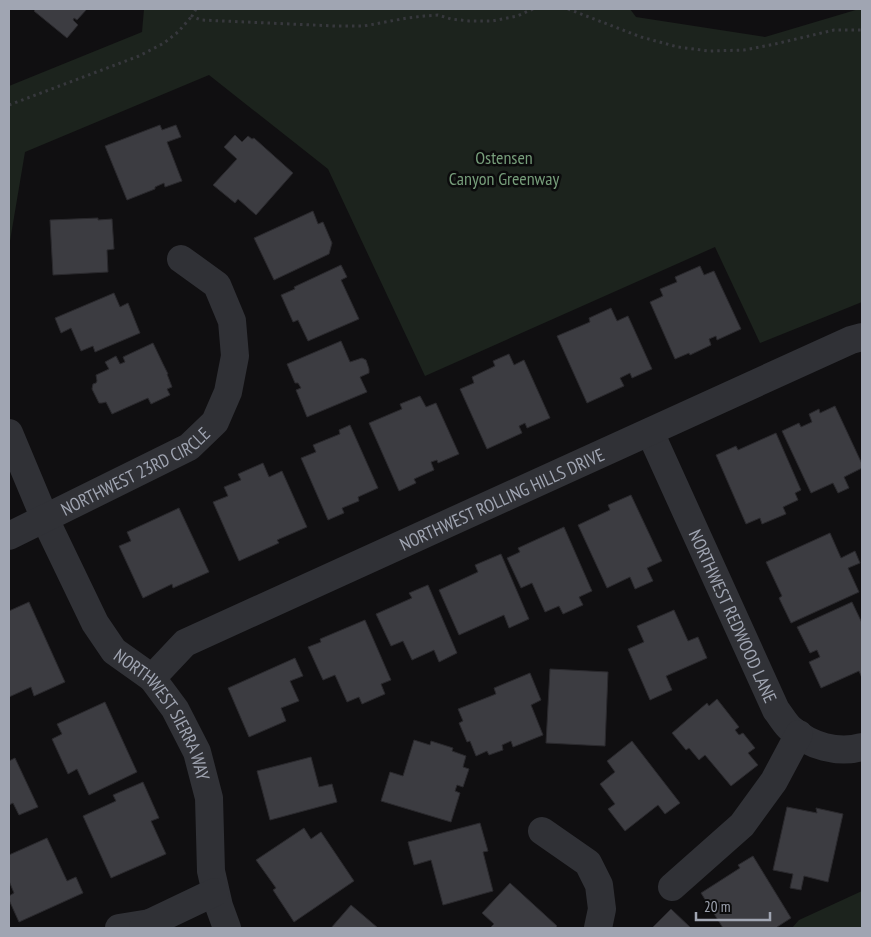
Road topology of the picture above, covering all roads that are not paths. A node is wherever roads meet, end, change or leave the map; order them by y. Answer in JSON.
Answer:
{"nodes":[{"id":1,"x":181,"y":259,"type":"dead end"},
{"id":2,"x":862,"y":337,"type":"edge"},
{"id":3,"x":650,"y":432,"type":"junction"},
{"id":4,"x":9,"y":433,"type":"edge"},
{"id":5,"x":45,"y":519,"type":"junction"},
{"id":6,"x":9,"y":536,"type":"edge"},
{"id":7,"x":152,"y":678,"type":"junction"},
{"id":8,"x":799,"y":734,"type":"junction"},
{"id":9,"x":862,"y":747,"type":"edge"},
{"id":10,"x":542,"y":831,"type":"dead end"},
{"id":11,"x":672,"y":887,"type":"dead end"},
{"id":12,"x":216,"y":892,"type":"junction"},
{"id":13,"x":147,"y":926,"type":"edge"},
{"id":14,"x":119,"y":928,"type":"edge"},
{"id":15,"x":227,"y":928,"type":"edge"},
{"id":16,"x":598,"y":928,"type":"edge"}],
"edges":[{"from":1,"to":5,"type":"street","name":"NORTHWEST 23RD CIRCLE"},
{"from":2,"to":3,"type":"street","name":"NORTHWEST ROLLING HILLS DRIVE"},
{"from":3,"to":7,"type":"street","name":"NORTHWEST ROLLING HILLS DRIVE"},
{"from":3,"to":8,"type":"street","name":"NORTHWEST REDWOOD LANE"},
{"from":4,"to":5,"type":"street","name":"NORTHWEST SIERRA WAY"},
{"from":5,"to":6,"type":"street","name":"NORTHWEST 23RD CIRCLE"},
{"from":5,"to":7,"type":"street","name":"NORTHWEST SIERRA WAY"},
{"from":7,"to":12,"type":"street","name":"NORTHWEST SIERRA WAY"},
{"from":8,"to":9,"type":"street","name":"NORTHWEST REDWOOD LANE"},
{"from":8,"to":11,"type":"street"},
{"from":10,"to":16,"type":"street"},
{"from":12,"to":13,"type":"street"},
{"from":12,"to":15,"type":"street","name":"NORTHWEST SIERRA WAY"},
{"from":13,"to":14,"type":"street"}]}
